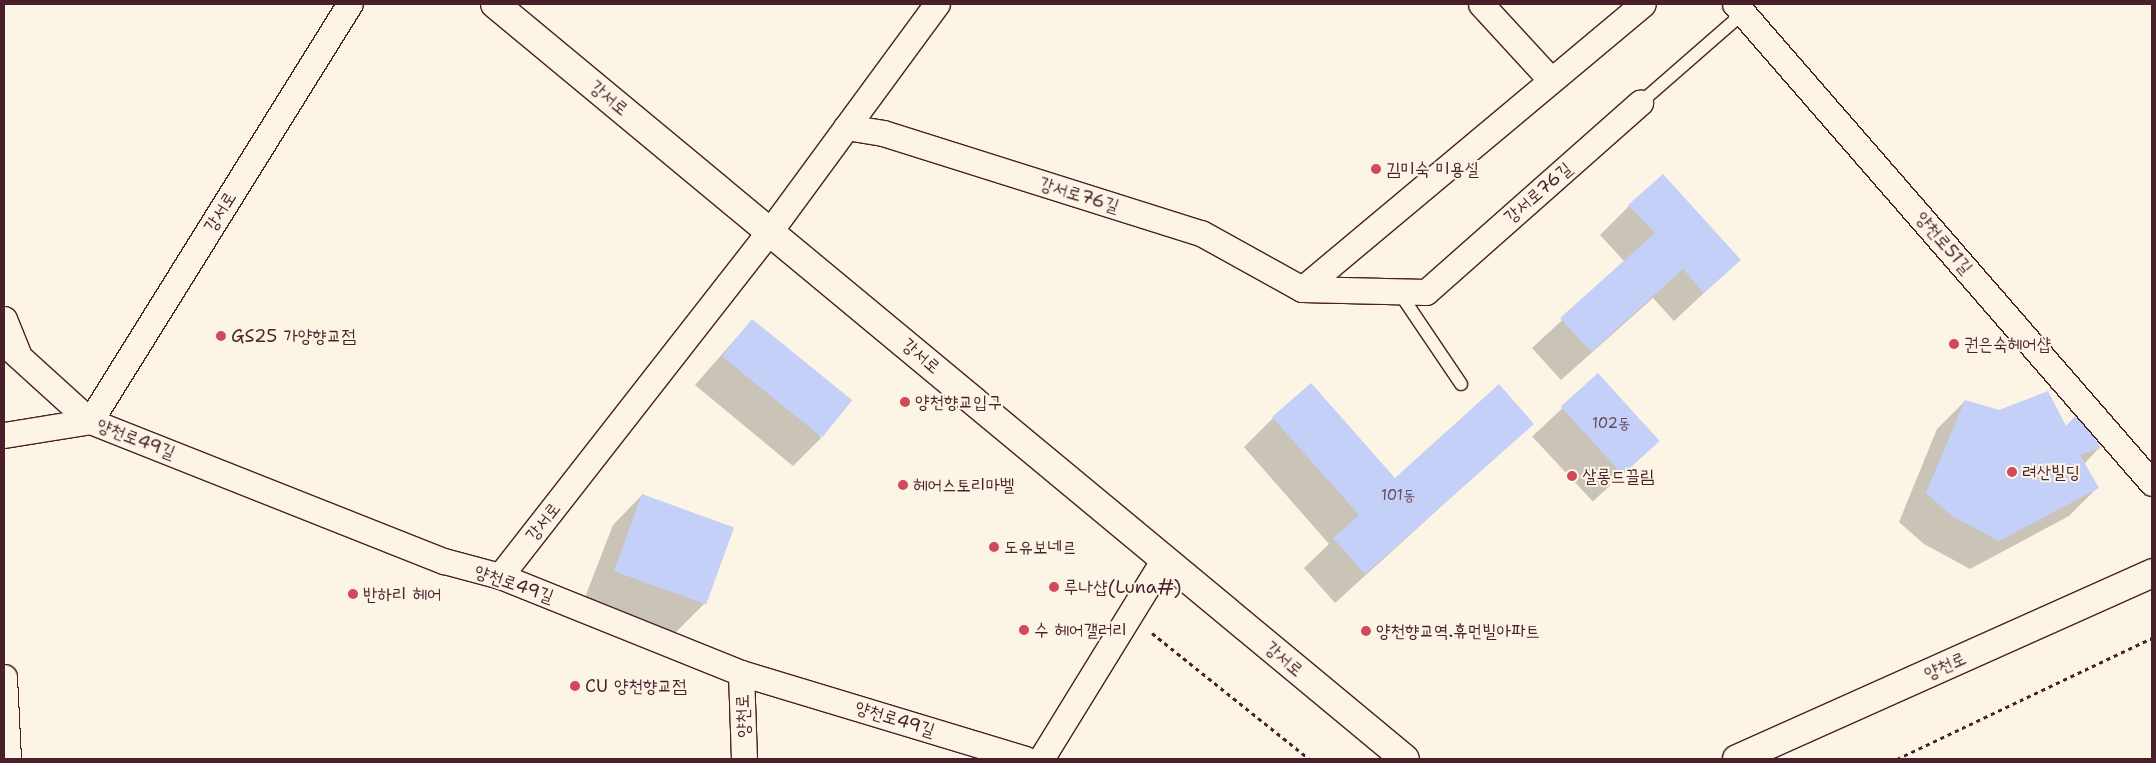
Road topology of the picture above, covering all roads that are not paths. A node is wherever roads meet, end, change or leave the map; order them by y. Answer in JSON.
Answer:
{"nodes":[{"id":1,"x":350,"y":4,"type":"edge"},
{"id":2,"x":495,"y":4,"type":"edge"},
{"id":3,"x":937,"y":4,"type":"edge"},
{"id":4,"x":1482,"y":4,"type":"edge"},
{"id":5,"x":1643,"y":4,"type":"edge"},
{"id":6,"x":1739,"y":8,"type":"edge"},
{"id":7,"x":1551,"y":80,"type":"junction"},
{"id":8,"x":1640,"y":103,"type":"joint"},
{"id":9,"x":846,"y":127,"type":"junction"},
{"id":10,"x":770,"y":231,"type":"junction"},
{"id":11,"x":1302,"y":289,"type":"junction"},
{"id":12,"x":1399,"y":292,"type":"junction"},
{"id":13,"x":4,"y":319,"type":"edge"},
{"id":14,"x":11,"y":348,"type":"edge"},
{"id":15,"x":1461,"y":384,"type":"dead end"},
{"id":16,"x":90,"y":421,"type":"junction"},
{"id":17,"x":4,"y":435,"type":"edge"},
{"id":18,"x":2152,"y":483,"type":"edge"},
{"id":19,"x":1164,"y":559,"type":"junction"},
{"id":20,"x":2152,"y":573,"type":"edge"},
{"id":21,"x":500,"y":576,"type":"junction"},
{"id":22,"x":741,"y":673,"type":"junction"},
{"id":23,"x":4,"y":677,"type":"edge"},
{"id":24,"x":8,"y":759,"type":"edge"},
{"id":25,"x":744,"y":759,"type":"edge"},
{"id":26,"x":1026,"y":759,"type":"edge"},
{"id":27,"x":1041,"y":759,"type":"edge"},
{"id":28,"x":1405,"y":759,"type":"edge"},
{"id":29,"x":1738,"y":759,"type":"edge"}],
"edges":[{"from":1,"to":16,"type":"street","name":"강서로"},
{"from":2,"to":10,"type":"main road","name":"강서로"},
{"from":3,"to":9,"type":"street","name":"강서로"},
{"from":4,"to":7,"type":"street"},
{"from":5,"to":7,"type":"street"},
{"from":6,"to":8,"type":"lane","name":"강서로76길"},
{"from":6,"to":18,"type":"street","name":"양천로51길"},
{"from":7,"to":11,"type":"street"},
{"from":8,"to":12,"type":"street","name":"강서로76길"},
{"from":9,"to":10,"type":"street","name":"강서로"},
{"from":9,"to":11,"type":"street","name":"강서로76길"},
{"from":10,"to":19,"type":"main road","name":"강서로"},
{"from":10,"to":21,"type":"street","name":"강서로"},
{"from":11,"to":12,"type":"street","name":"강서로76길"},
{"from":12,"to":15,"type":"lane"},
{"from":13,"to":14,"type":"street"},
{"from":14,"to":16,"type":"street"},
{"from":16,"to":17,"type":"street","name":"양천로49길"},
{"from":16,"to":21,"type":"street","name":"양천로49길"},
{"from":19,"to":27,"type":"street"},
{"from":19,"to":28,"type":"main road","name":"강서로"},
{"from":20,"to":29,"type":"main road","name":"양천로"},
{"from":21,"to":22,"type":"street","name":"양천로49길"},
{"from":22,"to":25,"type":"street","name":"양천로"},
{"from":22,"to":26,"type":"street","name":"양천로49길"},
{"from":23,"to":24,"type":"street"}]}
